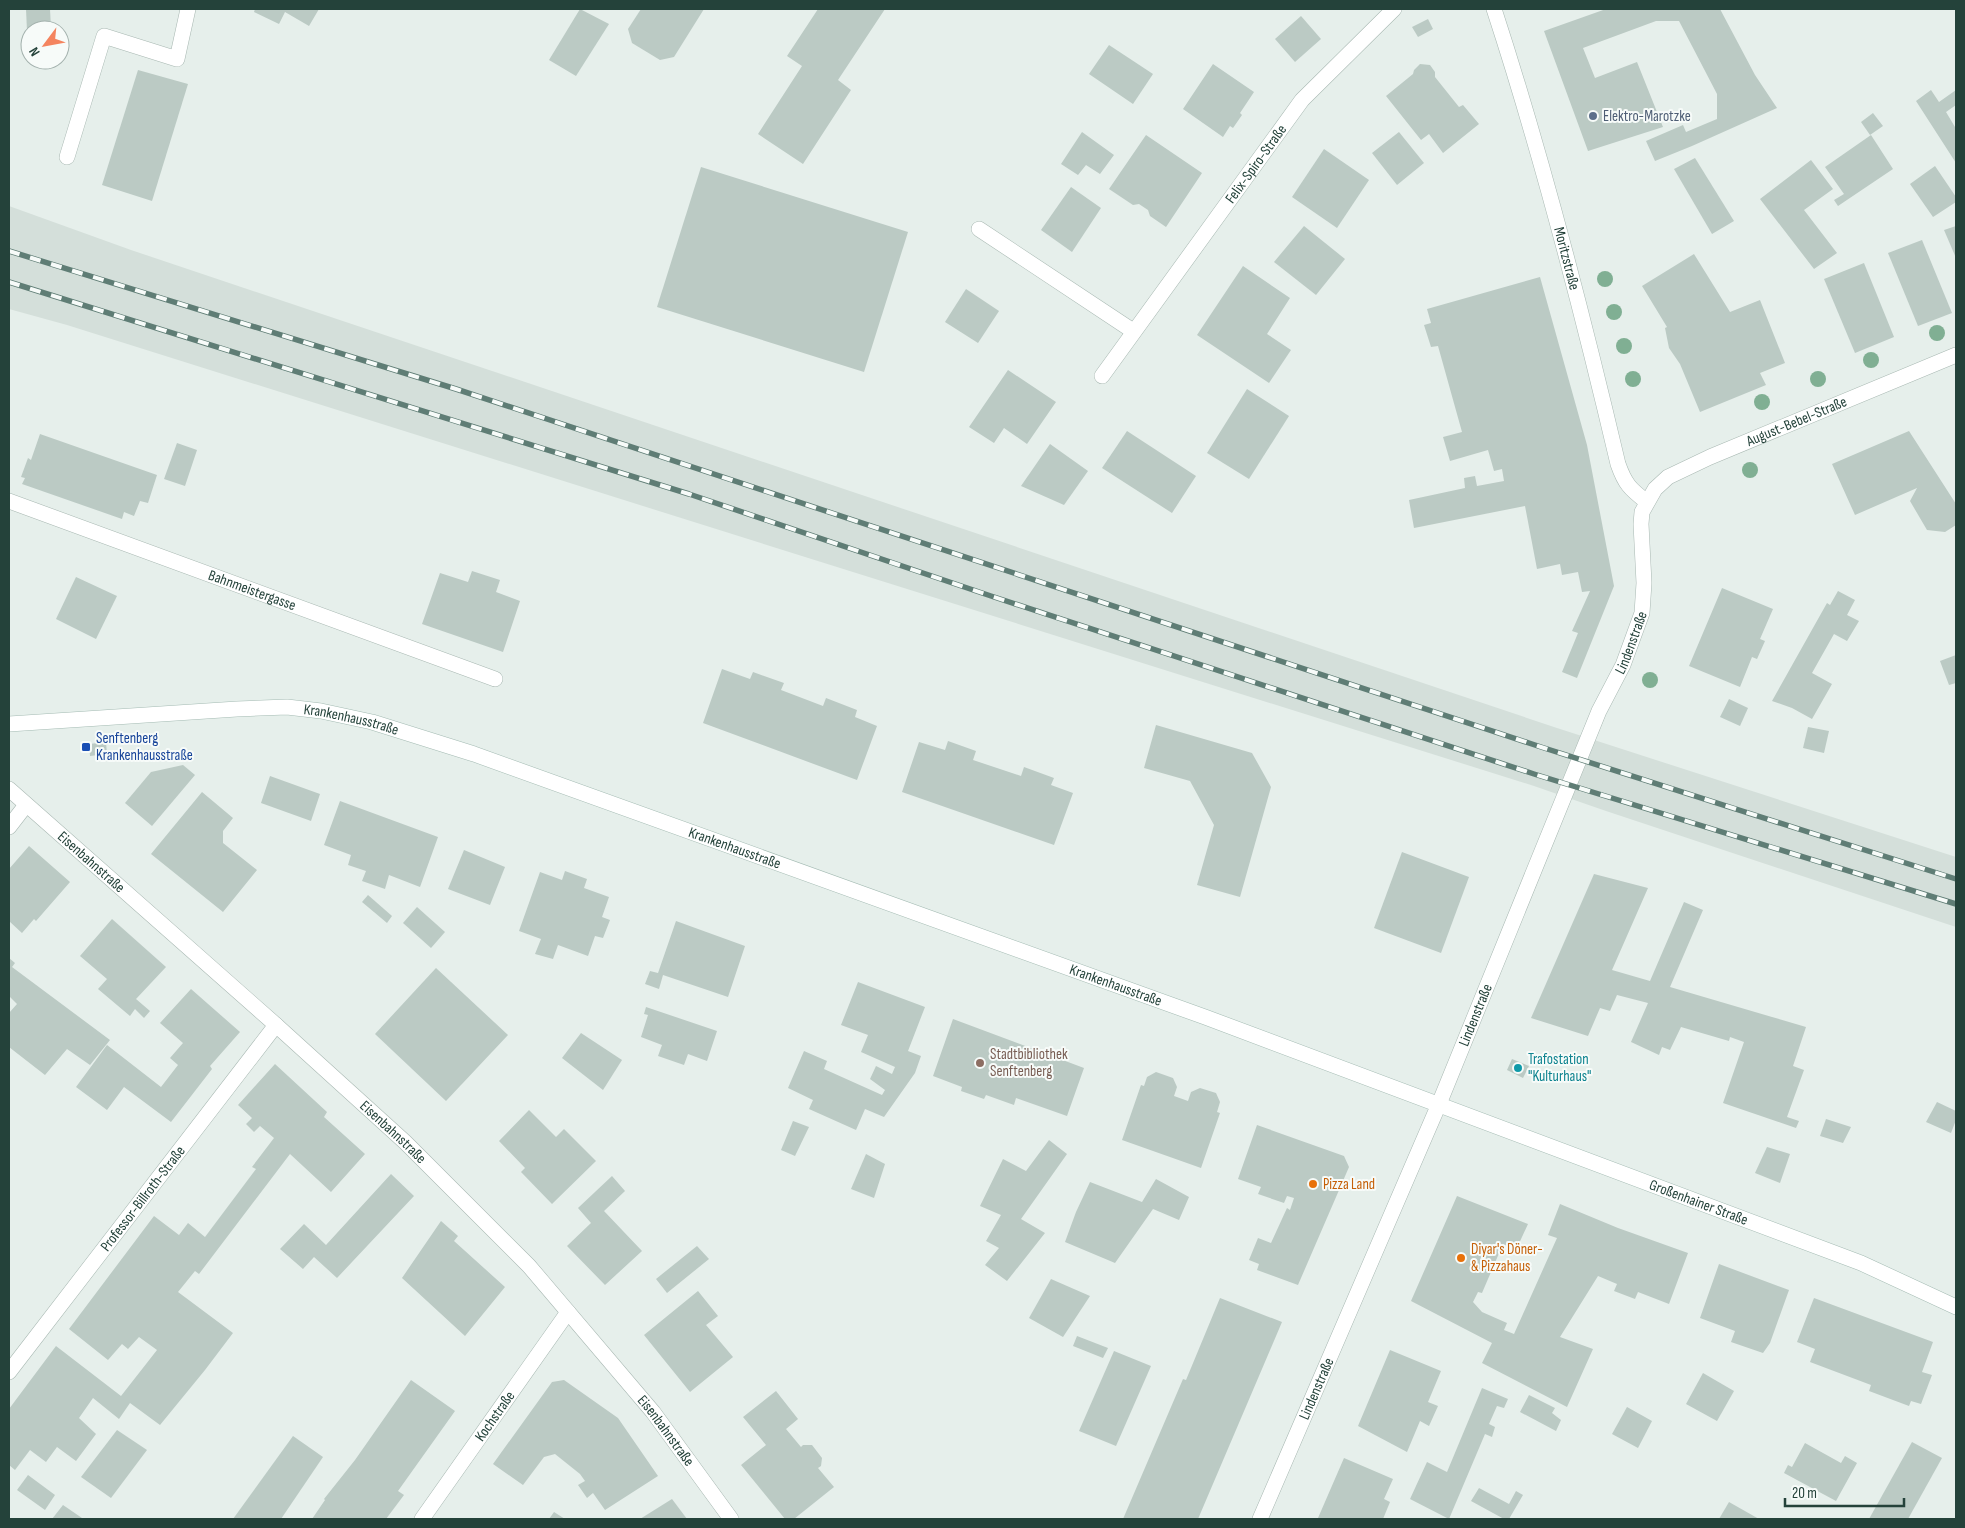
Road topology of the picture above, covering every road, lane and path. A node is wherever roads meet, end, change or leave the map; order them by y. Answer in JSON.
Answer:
{"nodes":[{"id":1,"x":188,"y":9,"type":"edge"},
{"id":2,"x":1394,"y":9,"type":"edge"},
{"id":3,"x":1494,"y":9,"type":"edge"},
{"id":4,"x":66,"y":157,"type":"dead end"},
{"id":5,"x":979,"y":229,"type":"dead end"},
{"id":6,"x":1133,"y":331,"type":"junction"},
{"id":7,"x":1956,"y":355,"type":"edge"},
{"id":8,"x":1102,"y":376,"type":"dead end"},
{"id":9,"x":9,"y":500,"type":"edge"},
{"id":10,"x":1646,"y":502,"type":"junction"},
{"id":11,"x":496,"y":679,"type":"dead end"},
{"id":12,"x":9,"y":724,"type":"edge"},
{"id":13,"x":9,"y":789,"type":"edge"},
{"id":14,"x":26,"y":805,"type":"junction"},
{"id":15,"x":9,"y":827,"type":"edge"},
{"id":16,"x":276,"y":1025,"type":"junction"},
{"id":17,"x":1439,"y":1104,"type":"junction"},
{"id":18,"x":1956,"y":1307,"type":"edge"},
{"id":19,"x":568,"y":1312,"type":"junction"},
{"id":20,"x":9,"y":1372,"type":"edge"},
{"id":21,"x":422,"y":1519,"type":"edge"},
{"id":22,"x":731,"y":1519,"type":"edge"},
{"id":23,"x":1260,"y":1519,"type":"edge"}],
"edges":[{"from":1,"to":4,"type":"street"},
{"from":2,"to":6,"type":"street","name":"Felix-Spiro-Straße"},
{"from":3,"to":10,"type":"street","name":"Moritzstraße"},
{"from":5,"to":6,"type":"street"},
{"from":6,"to":8,"type":"street","name":"Felix-Spiro-Straße"},
{"from":7,"to":10,"type":"street","name":"August-Bebel-Straße"},
{"from":9,"to":11,"type":"street","name":"Bahnmeistergasse"},
{"from":10,"to":17,"type":"street","name":"Lindenstraße"},
{"from":12,"to":17,"type":"street","name":"Krankenhausstraße"},
{"from":13,"to":14,"type":"street","name":"Eisenbahnstraße"},
{"from":14,"to":15,"type":"street"},
{"from":14,"to":16,"type":"street","name":"Eisenbahnstraße"},
{"from":16,"to":19,"type":"street","name":"Eisenbahnstraße"},
{"from":16,"to":20,"type":"street","name":"Professor-Billroth-Straße"},
{"from":17,"to":18,"type":"street","name":"Großenhainer Straße"},
{"from":17,"to":23,"type":"street","name":"Lindenstraße"},
{"from":19,"to":21,"type":"street","name":"Kochstraße"},
{"from":19,"to":22,"type":"street","name":"Eisenbahnstraße"}]}
